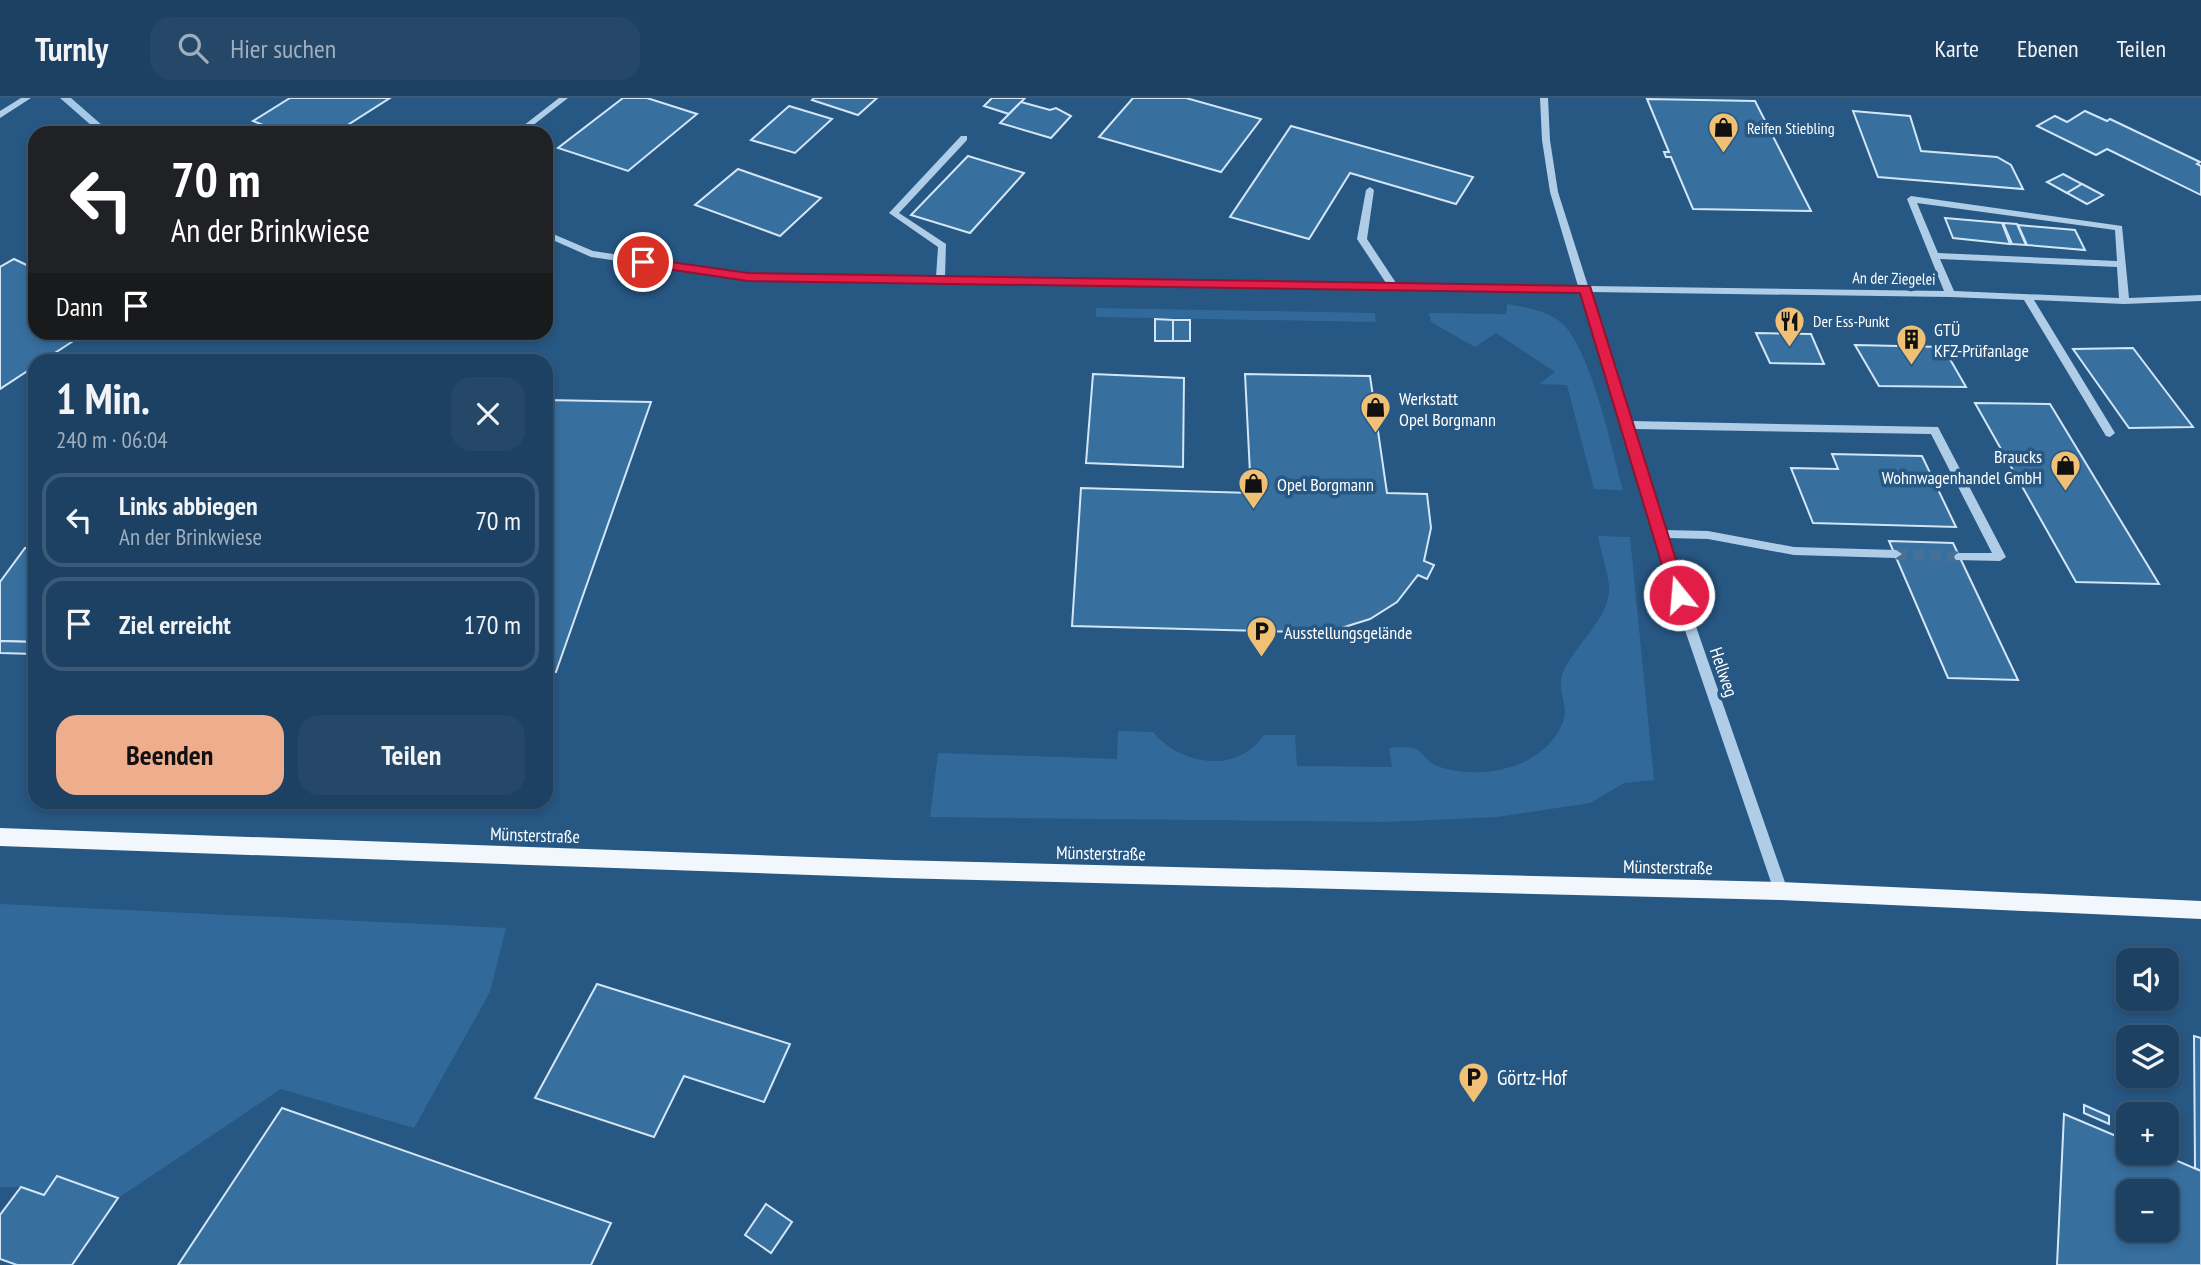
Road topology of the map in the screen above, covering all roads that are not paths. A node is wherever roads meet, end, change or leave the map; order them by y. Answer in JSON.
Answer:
{"nodes":[{"id":1,"x":27,"y":98,"type":"edge"},
{"id":2,"x":564,"y":98,"type":"edge"},
{"id":3,"x":1544,"y":98,"type":"edge"},
{"id":4,"x":0,"y":115,"type":"edge"},
{"id":5,"x":527,"y":126,"type":"edge"},
{"id":6,"x":964,"y":138,"type":"dead end"},
{"id":7,"x":1370,"y":190,"type":"dead end"},
{"id":8,"x":553,"y":237,"type":"edge"},
{"id":9,"x":1934,"y":256,"type":"junction"},
{"id":10,"x":2122,"y":264,"type":"junction"},
{"id":11,"x":940,"y":280,"type":"junction"},
{"id":12,"x":1394,"y":288,"type":"junction"},
{"id":13,"x":1585,"y":289,"type":"junction"},
{"id":14,"x":1950,"y":294,"type":"junction"},
{"id":15,"x":2027,"y":297,"type":"junction"},
{"id":16,"x":2201,"y":298,"type":"edge"},
{"id":17,"x":2124,"y":301,"type":"junction"},
{"id":18,"x":1627,"y":425,"type":"junction"},
{"id":19,"x":2110,"y":433,"type":"dead end"},
{"id":20,"x":1660,"y":534,"type":"junction"},
{"id":21,"x":1896,"y":554,"type":"tunnel mouth"},
{"id":22,"x":1960,"y":556,"type":"tunnel mouth"},
{"id":23,"x":0,"y":837,"type":"edge"},
{"id":24,"x":1781,"y":891,"type":"junction"},
{"id":25,"x":2201,"y":910,"type":"edge"}],
"edges":[{"from":1,"to":4,"type":"street"},
{"from":2,"to":5,"type":"street"},
{"from":3,"to":13,"type":"street","name":"Hellweg"},
{"from":6,"to":11,"type":"street"},
{"from":7,"to":12,"type":"street"},
{"from":8,"to":11,"type":"street","name":"An der Ziegelei"},
{"from":9,"to":10,"type":"street"},
{"from":9,"to":10,"type":"street"},
{"from":9,"to":14,"type":"street"},
{"from":10,"to":17,"type":"street"},
{"from":11,"to":12,"type":"street","name":"An der Ziegelei"},
{"from":12,"to":13,"type":"street","name":"An der Ziegelei"},
{"from":13,"to":14,"type":"street","name":"An der Ziegelei"},
{"from":13,"to":18,"type":"street","name":"Hellweg"},
{"from":14,"to":15,"type":"street","name":"An der Ziegelei"},
{"from":15,"to":17,"type":"street","name":"An der Ziegelei"},
{"from":15,"to":19,"type":"street"},
{"from":16,"to":17,"type":"street","name":"An der Ziegelei"},
{"from":18,"to":20,"type":"street","name":"Hellweg"},
{"from":18,"to":22,"type":"street"},
{"from":20,"to":21,"type":"street"},
{"from":20,"to":24,"type":"street","name":"Hellweg"},
{"from":23,"to":24,"type":"main road","name":"Münsterstraße"},
{"from":24,"to":25,"type":"main road","name":"Münsterstraße"}]}
